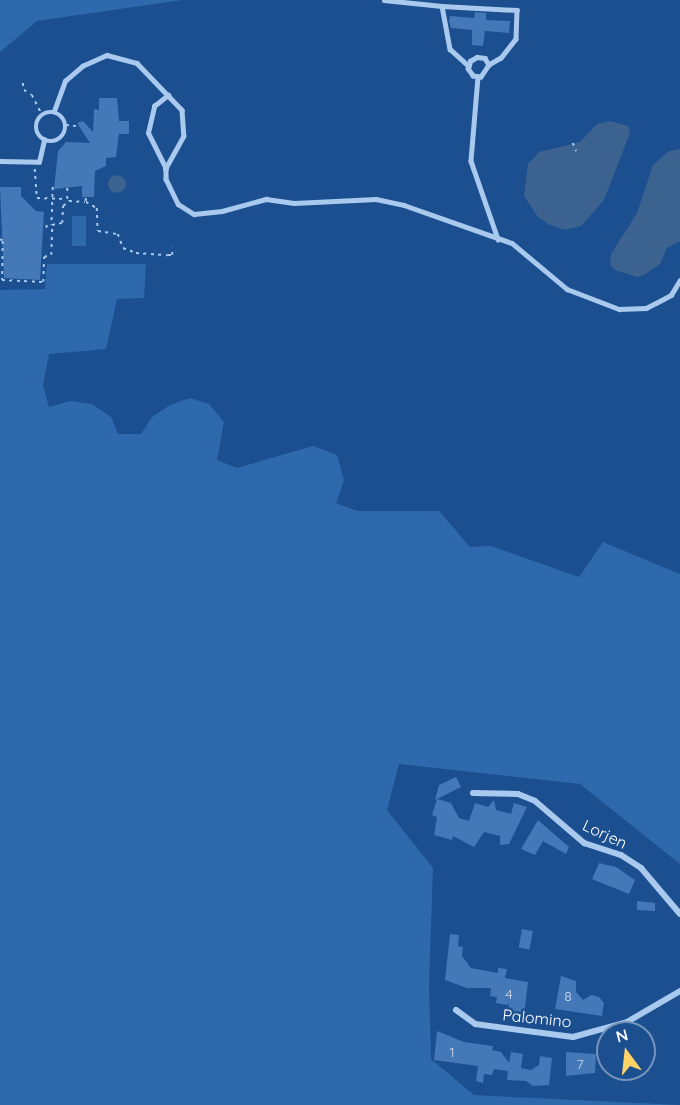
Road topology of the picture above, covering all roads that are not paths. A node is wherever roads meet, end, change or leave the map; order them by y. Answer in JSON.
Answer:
{"nodes":[{"id":1,"x":384,"y":0,"type":"edge"},
{"id":2,"x":410,"y":1,"type":"edge"},
{"id":3,"x":442,"y":6,"type":"junction"},
{"id":4,"x":468,"y":65,"type":"junction"},
{"id":5,"x":489,"y":65,"type":"junction"},
{"id":6,"x":478,"y":77,"type":"junction"},
{"id":7,"x":168,"y":95,"type":"junction"},
{"id":8,"x":54,"y":111,"type":"junction"},
{"id":9,"x":45,"y":140,"type":"junction"},
{"id":10,"x":0,"y":161,"type":"edge"},
{"id":11,"x":166,"y":169,"type":"junction"},
{"id":12,"x":498,"y":239,"type":"junction"},
{"id":13,"x":680,"y":280,"type":"edge"},
{"id":14,"x":473,"y":793,"type":"dead end"},
{"id":15,"x":680,"y":914,"type":"edge"},
{"id":16,"x":680,"y":991,"type":"edge"},
{"id":17,"x":456,"y":1010,"type":"dead end"}],
"edges":[{"from":1,"to":2,"type":"lane"},
{"from":2,"to":3,"type":"lane"},
{"from":3,"to":4,"type":"lane"},
{"from":3,"to":5,"type":"lane"},
{"from":4,"to":5,"type":"lane"},
{"from":4,"to":6,"type":"lane"},
{"from":5,"to":6,"type":"lane"},
{"from":6,"to":12,"type":"lane"},
{"from":7,"to":8,"type":"lane"},
{"from":7,"to":11,"type":"lane"},
{"from":7,"to":11,"type":"lane"},
{"from":8,"to":9,"type":"lane"},
{"from":8,"to":9,"type":"lane"},
{"from":9,"to":10,"type":"lane"},
{"from":11,"to":12,"type":"lane"},
{"from":12,"to":13,"type":"lane"},
{"from":14,"to":15,"type":"street","name":"Lorjen"},
{"from":16,"to":17,"type":"street","name":"Palomino"}]}
